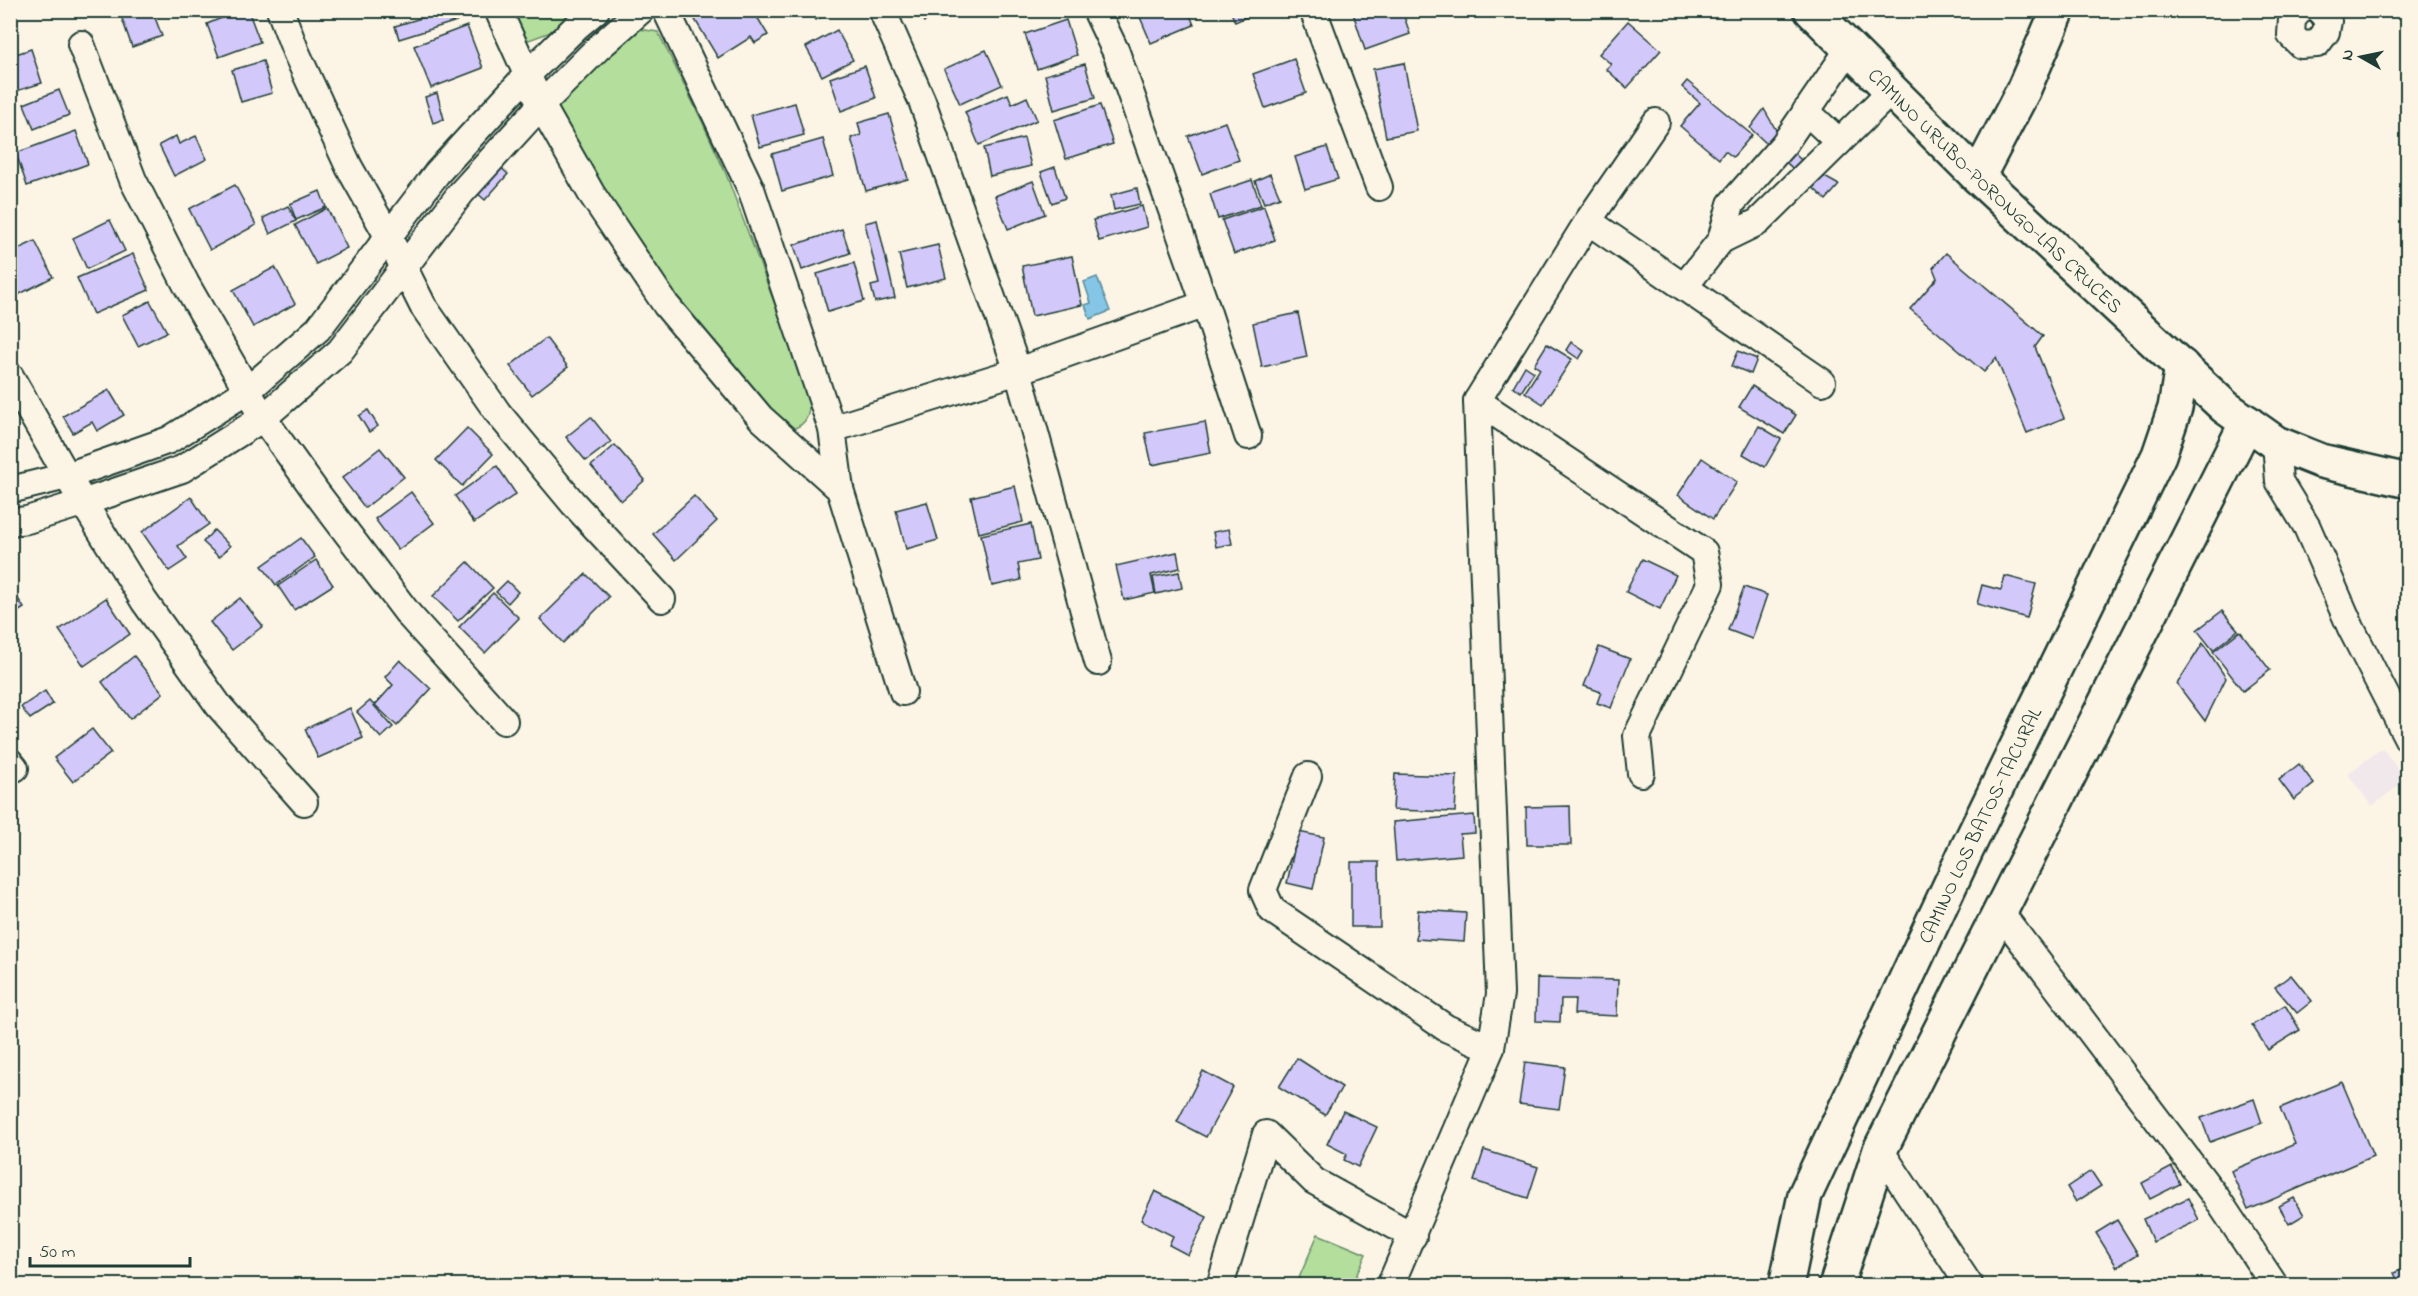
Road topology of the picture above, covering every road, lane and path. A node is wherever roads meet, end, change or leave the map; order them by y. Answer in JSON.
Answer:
{"nodes":[{"id":1,"x":280,"y":10,"type":"edge"},
{"id":2,"x":498,"y":10,"type":"edge"},
{"id":3,"x":596,"y":10,"type":"edge"},
{"id":4,"x":641,"y":10,"type":"edge"},
{"id":5,"x":666,"y":10,"type":"edge"},
{"id":6,"x":882,"y":10,"type":"edge"},
{"id":7,"x":1096,"y":10,"type":"edge"},
{"id":8,"x":1313,"y":10,"type":"edge"},
{"id":9,"x":1811,"y":10,"type":"edge"},
{"id":10,"x":2058,"y":10,"type":"edge"},
{"id":11,"x":2300,"y":10,"type":"edge"},
{"id":12,"x":2320,"y":10,"type":"edge"},
{"id":13,"x":81,"y":44,"type":"dead end"},
{"id":14,"x":1849,"y":49,"type":"junction"},
{"id":15,"x":527,"y":75,"type":"junction"},
{"id":16,"x":1891,"y":91,"type":"junction"},
{"id":17,"x":541,"y":105,"type":"junction"},
{"id":18,"x":1806,"y":111,"type":"junction"},
{"id":19,"x":1656,"y":122,"type":"dead end"},
{"id":20,"x":1839,"y":142,"type":"junction"},
{"id":21,"x":1978,"y":177,"type":"junction"},
{"id":22,"x":1379,"y":188,"type":"dead end"},
{"id":23,"x":1588,"y":221,"type":"junction"},
{"id":24,"x":388,"y":236,"type":"junction"},
{"id":25,"x":1721,"y":240,"type":"junction"},
{"id":26,"x":405,"y":268,"type":"junction"},
{"id":27,"x":1684,"y":287,"type":"junction"},
{"id":28,"x":1205,"y":304,"type":"junction"},
{"id":29,"x":2182,"y":366,"type":"junction"},
{"id":30,"x":1018,"y":371,"type":"junction"},
{"id":31,"x":10,"y":376,"type":"edge"},
{"id":32,"x":1822,"y":382,"type":"dead end"},
{"id":33,"x":247,"y":391,"type":"junction"},
{"id":34,"x":1477,"y":401,"type":"junction"},
{"id":35,"x":263,"y":418,"type":"junction"},
{"id":36,"x":2247,"y":422,"type":"junction"},
{"id":37,"x":832,"y":429,"type":"junction"},
{"id":38,"x":1248,"y":436,"type":"dead end"},
{"id":39,"x":2276,"y":442,"type":"junction"},
{"id":40,"x":67,"y":476,"type":"junction"},
{"id":41,"x":2408,"y":481,"type":"edge"},
{"id":42,"x":840,"y":489,"type":"junction"},
{"id":43,"x":10,"y":490,"type":"edge"},
{"id":44,"x":85,"y":502,"type":"junction"},
{"id":45,"x":10,"y":522,"type":"edge"},
{"id":46,"x":662,"y":599,"type":"dead end"},
{"id":47,"x":1098,"y":662,"type":"dead end"},
{"id":48,"x":903,"y":692,"type":"dead end"},
{"id":49,"x":2399,"y":704,"type":"edge"},
{"id":50,"x":504,"y":721,"type":"dead end"},
{"id":51,"x":2408,"y":740,"type":"edge"},
{"id":52,"x":1641,"y":773,"type":"dead end"},
{"id":53,"x":1308,"y":776,"type":"dead end"},
{"id":54,"x":304,"y":802,"type":"dead end"},
{"id":55,"x":2000,"y":912,"type":"junction"},
{"id":56,"x":1491,"y":1048,"type":"junction"},
{"id":57,"x":1880,"y":1150,"type":"junction"},
{"id":58,"x":1413,"y":1236,"type":"junction"},
{"id":59,"x":1220,"y":1286,"type":"edge"},
{"id":60,"x":1390,"y":1286,"type":"edge"},
{"id":61,"x":1786,"y":1286,"type":"edge"},
{"id":62,"x":1836,"y":1286,"type":"edge"},
{"id":63,"x":1970,"y":1286,"type":"edge"},
{"id":64,"x":2276,"y":1286,"type":"edge"}],
"edges":[{"from":1,"to":24,"type":"street"},
{"from":2,"to":15,"type":"street"},
{"from":3,"to":15,"type":"street"},
{"from":4,"to":17,"type":"street"},
{"from":5,"to":37,"type":"street"},
{"from":6,"to":30,"type":"street"},
{"from":7,"to":28,"type":"street"},
{"from":8,"to":22,"type":"street"},
{"from":9,"to":14,"type":"street","name":"CAMINO URUBO-PORONGO-LAS CRUCES"},
{"from":10,"to":21,"type":"street"},
{"from":11,"to":12,"type":"street"},
{"from":13,"to":33,"type":"street"},
{"from":14,"to":16,"type":"street","name":"CAMINO URUBO-PORONGO-LAS CRUCES"},
{"from":14,"to":18,"type":"street"},
{"from":15,"to":17,"type":"street"},
{"from":15,"to":24,"type":"street"},
{"from":16,"to":20,"type":"street"},
{"from":16,"to":21,"type":"street","name":"CAMINO URUBO-PORONGO-LAS CRUCES"},
{"from":17,"to":26,"type":"street"},
{"from":17,"to":42,"type":"street"},
{"from":18,"to":20,"type":"street"},
{"from":18,"to":25,"type":"street"},
{"from":19,"to":23,"type":"street"},
{"from":20,"to":25,"type":"street"},
{"from":21,"to":29,"type":"street","name":"CAMINO URUBO-PORONGO-LAS CRUCES"},
{"from":23,"to":27,"type":"street"},
{"from":23,"to":34,"type":"street"},
{"from":24,"to":26,"type":"street"},
{"from":24,"to":33,"type":"street"},
{"from":25,"to":27,"type":"street"},
{"from":26,"to":35,"type":"street"},
{"from":26,"to":46,"type":"street"},
{"from":27,"to":32,"type":"street"},
{"from":28,"to":30,"type":"street"},
{"from":28,"to":38,"type":"street"},
{"from":29,"to":36,"type":"street","name":"CAMINO URUBO-PORONGO-LAS CRUCES"},
{"from":29,"to":61,"type":"street","name":"CAMINO LOS BATOS-TACURAL"},
{"from":30,"to":37,"type":"street"},
{"from":30,"to":47,"type":"street"},
{"from":31,"to":40,"type":"street"},
{"from":33,"to":35,"type":"street"},
{"from":33,"to":40,"type":"street"},
{"from":34,"to":52,"type":"street"},
{"from":34,"to":56,"type":"street"},
{"from":35,"to":44,"type":"street"},
{"from":35,"to":50,"type":"street"},
{"from":36,"to":39,"type":"street","name":"CAMINO URUBO-PORONGO-LAS CRUCES"},
{"from":36,"to":55,"type":"street"},
{"from":37,"to":42,"type":"street"},
{"from":39,"to":41,"type":"street","name":"CAMINO URUBO-PORONGO-LAS CRUCES"},
{"from":39,"to":49,"type":"street"},
{"from":40,"to":43,"type":"street"},
{"from":40,"to":44,"type":"street"},
{"from":42,"to":48,"type":"street"},
{"from":44,"to":45,"type":"street"},
{"from":44,"to":54,"type":"street"},
{"from":49,"to":51,"type":"street"},
{"from":53,"to":56,"type":"street"},
{"from":55,"to":57,"type":"street"},
{"from":55,"to":64,"type":"street"},
{"from":56,"to":58,"type":"street"},
{"from":57,"to":62,"type":"street"},
{"from":57,"to":63,"type":"street"},
{"from":58,"to":59,"type":"street"},
{"from":58,"to":60,"type":"street"}]}
